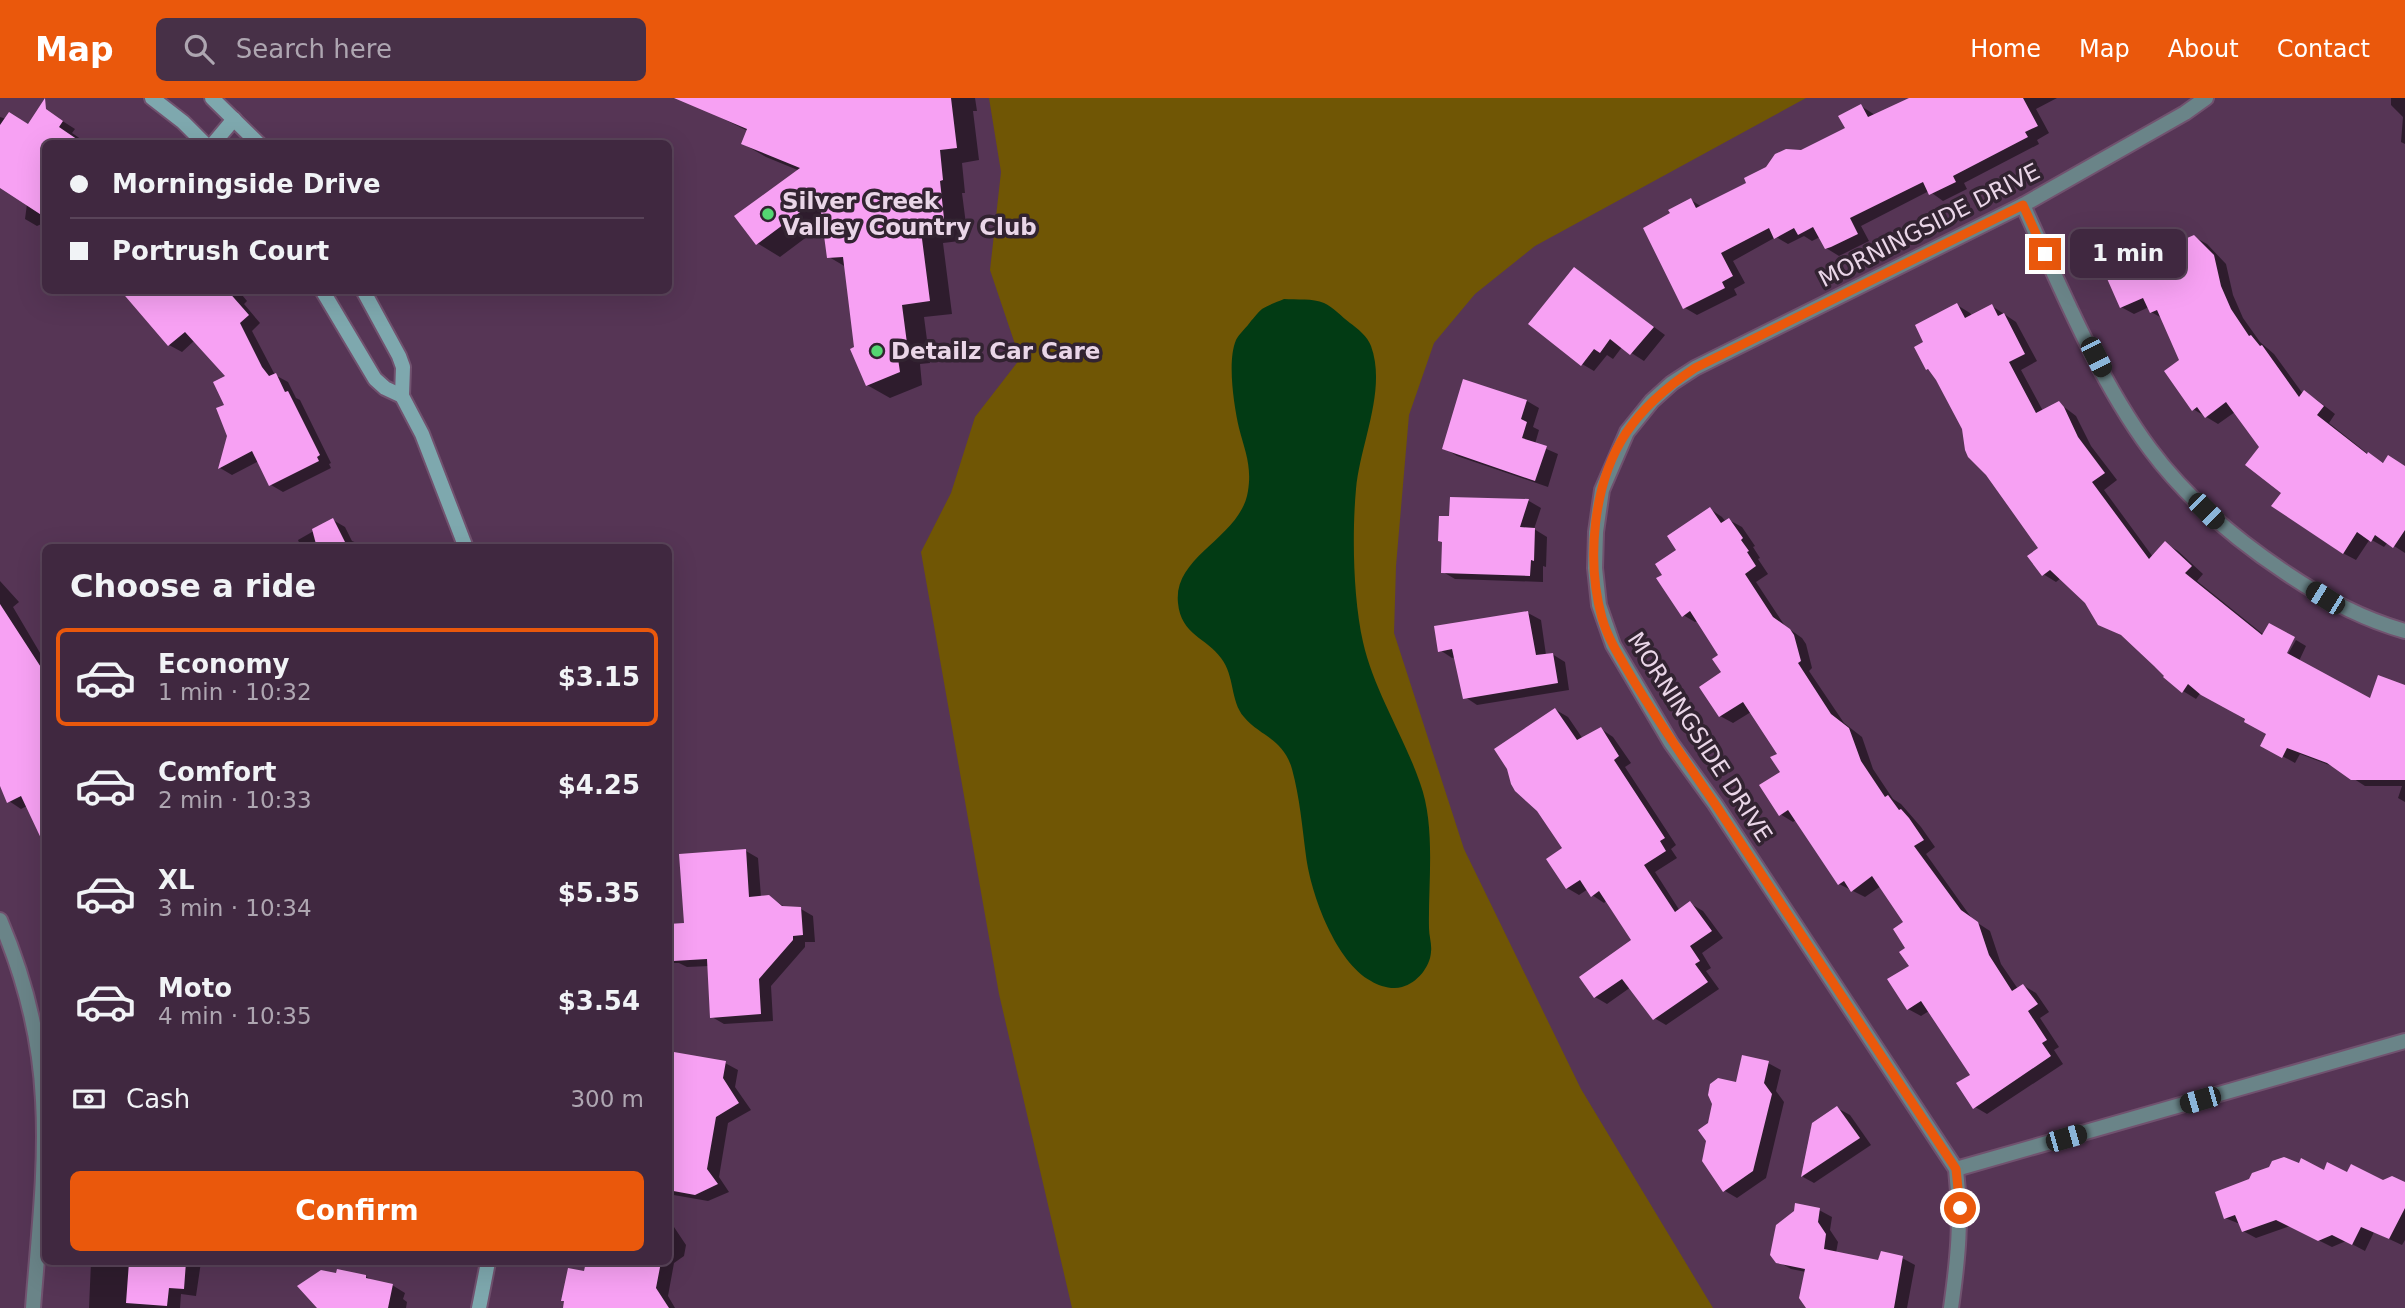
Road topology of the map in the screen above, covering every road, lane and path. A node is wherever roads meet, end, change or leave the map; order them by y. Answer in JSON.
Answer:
{"nodes":[{"id":1,"x":152,"y":98,"type":"edge"},
{"id":2,"x":212,"y":98,"type":"edge"},
{"id":3,"x":2206,"y":98,"type":"edge"},
{"id":4,"x":234,"y":119,"type":"junction"},
{"id":5,"x":201,"y":140,"type":"edge"},
{"id":6,"x":216,"y":140,"type":"edge"},
{"id":7,"x":255,"y":140,"type":"edge"},
{"id":8,"x":2023,"y":205,"type":"junction"},
{"id":9,"x":324,"y":294,"type":"edge"},
{"id":10,"x":365,"y":294,"type":"edge"},
{"id":11,"x":402,"y":396,"type":"junction"},
{"id":12,"x":464,"y":544,"type":"edge"},
{"id":13,"x":2405,"y":631,"type":"edge"},
{"id":14,"x":0,"y":920,"type":"edge"},
{"id":15,"x":2405,"y":1041,"type":"edge"},
{"id":16,"x":42,"y":1092,"type":"edge"},
{"id":17,"x":1956,"y":1169,"type":"junction"},
{"id":18,"x":42,"y":1176,"type":"edge"},
{"id":19,"x":487,"y":1265,"type":"edge"},
{"id":20,"x":33,"y":1308,"type":"edge"},
{"id":21,"x":479,"y":1308,"type":"edge"},
{"id":22,"x":1951,"y":1308,"type":"edge"}],
"edges":[{"from":1,"to":5,"type":"street"},
{"from":2,"to":4,"type":"street"},
{"from":3,"to":8,"type":"street","name":"MORNINGSIDE DRIVE"},
{"from":4,"to":6,"type":"street"},
{"from":4,"to":7,"type":"street"},
{"from":8,"to":13,"type":"street"},
{"from":8,"to":17,"type":"street","name":"MORNINGSIDE DRIVE"},
{"from":9,"to":11,"type":"street"},
{"from":10,"to":11,"type":"street"},
{"from":11,"to":12,"type":"street"},
{"from":14,"to":16,"type":"street"},
{"from":15,"to":17,"type":"street"},
{"from":17,"to":22,"type":"street","name":"MORNINGSIDE DRIVE"},
{"from":18,"to":20,"type":"street"},
{"from":19,"to":21,"type":"street"}]}
